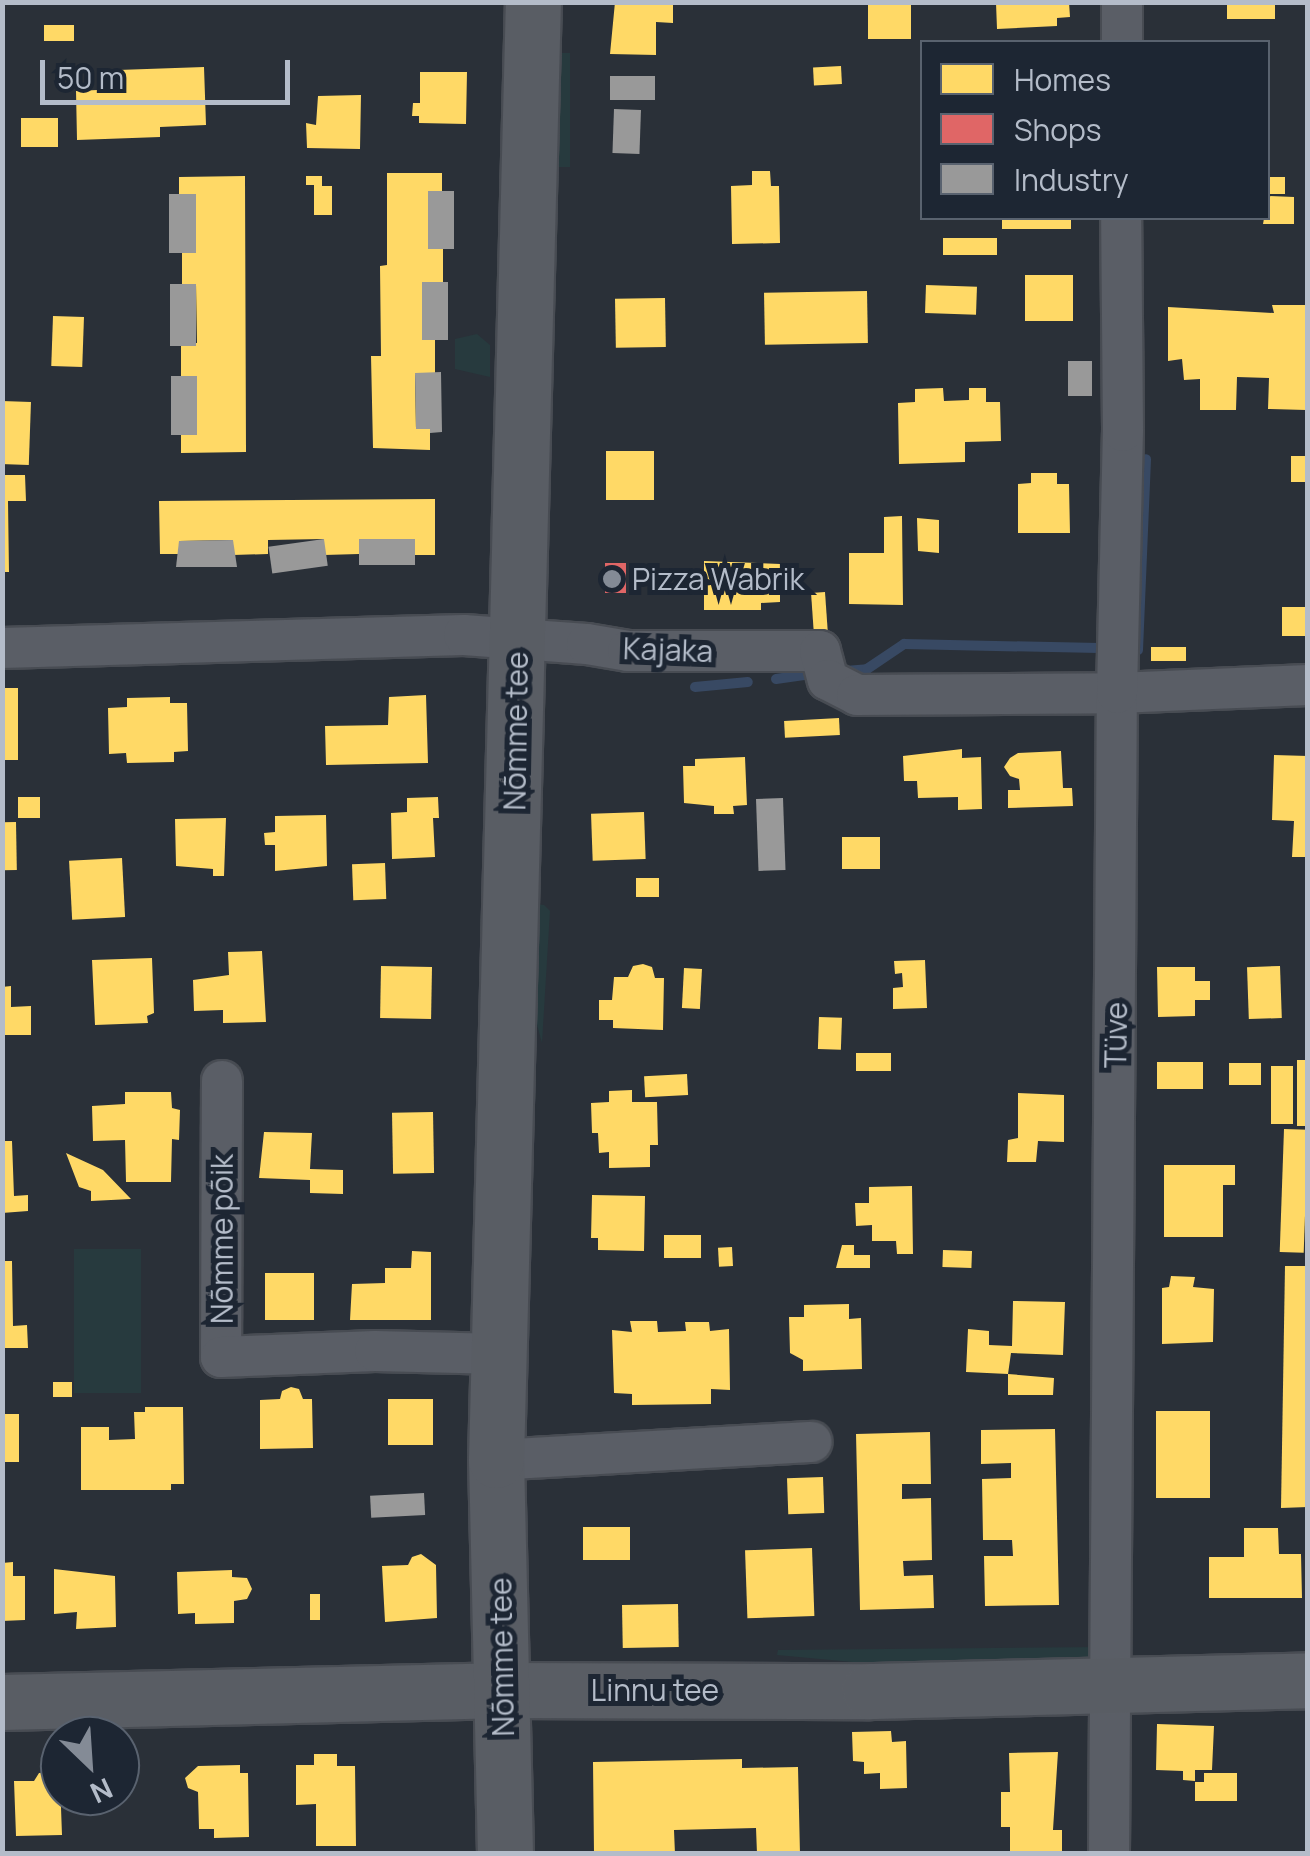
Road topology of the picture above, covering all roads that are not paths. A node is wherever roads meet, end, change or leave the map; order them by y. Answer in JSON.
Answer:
{"nodes":[{"id":1,"x":533,"y":2,"type":"edge"},
{"id":2,"x":1122,"y":2,"type":"edge"},
{"id":3,"x":1122,"y":40,"type":"edge"},
{"id":4,"x":1121,"y":220,"type":"edge"},
{"id":5,"x":518,"y":639,"type":"junction"},
{"id":6,"x":2,"y":648,"type":"edge"},
{"id":7,"x":1308,"y":685,"type":"edge"},
{"id":8,"x":1117,"y":693,"type":"junction"},
{"id":9,"x":222,"y":1080,"type":"dead end"},
{"id":10,"x":502,"y":1354,"type":"junction"},
{"id":11,"x":811,"y":1442,"type":"dead end"},
{"id":12,"x":496,"y":1460,"type":"junction"},
{"id":13,"x":1308,"y":1680,"type":"edge"},
{"id":14,"x":1110,"y":1684,"type":"junction"},
{"id":15,"x":504,"y":1690,"type":"junction"},
{"id":16,"x":2,"y":1702,"type":"edge"},
{"id":17,"x":505,"y":1854,"type":"edge"},
{"id":18,"x":1109,"y":1854,"type":"edge"}],
"edges":[{"from":1,"to":5,"type":"street","name":"Nõmme tee"},
{"from":2,"to":3,"type":"street"},
{"from":4,"to":8,"type":"street","name":"Tüve"},
{"from":5,"to":6,"type":"street","name":"Kajaka"},
{"from":5,"to":8,"type":"street","name":"Kajaka"},
{"from":5,"to":10,"type":"street","name":"Nõmme tee"},
{"from":7,"to":8,"type":"street","name":"Kajaka"},
{"from":8,"to":14,"type":"street","name":"Tüve"},
{"from":9,"to":10,"type":"street","name":"Nõmme põik"},
{"from":10,"to":12,"type":"street","name":"Nõmme tee"},
{"from":11,"to":12,"type":"street"},
{"from":12,"to":15,"type":"street","name":"Nõmme tee"},
{"from":13,"to":14,"type":"street","name":"Linnu tee"},
{"from":14,"to":15,"type":"street","name":"Linnu tee"},
{"from":14,"to":18,"type":"street","name":"Tüve"},
{"from":15,"to":16,"type":"street","name":"Linnu tee"},
{"from":15,"to":17,"type":"street","name":"Nõmme tee"}]}
